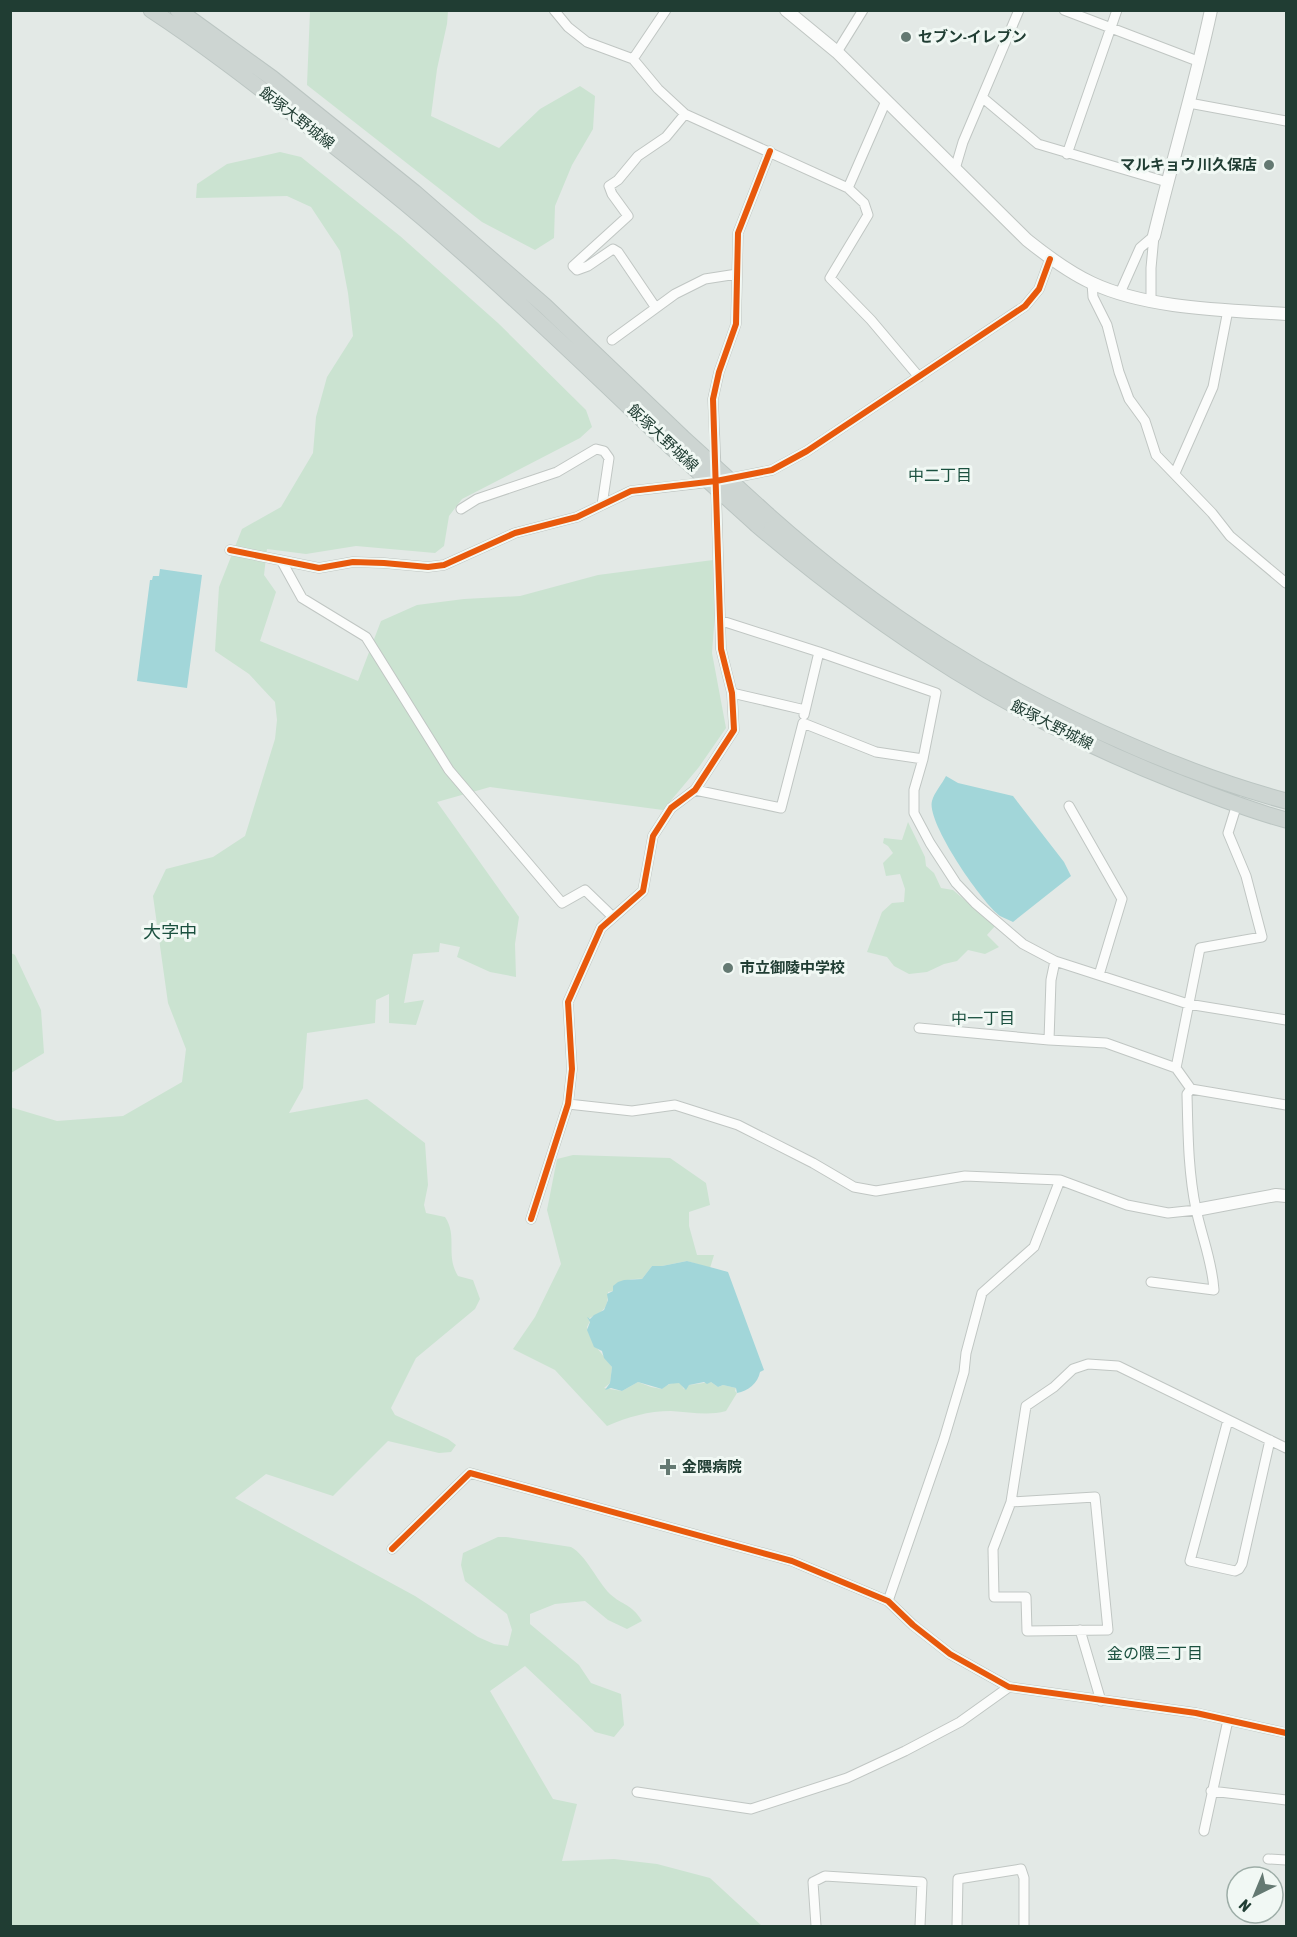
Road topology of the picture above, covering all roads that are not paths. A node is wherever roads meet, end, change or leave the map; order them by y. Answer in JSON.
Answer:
{"nodes":[{"id":1,"x":151,"y":10,"type":"edge"},
{"id":2,"x":178,"y":10,"type":"edge"},
{"id":3,"x":554,"y":10,"type":"edge"},
{"id":4,"x":666,"y":10,"type":"edge"},
{"id":5,"x":786,"y":10,"type":"edge"},
{"id":6,"x":863,"y":10,"type":"edge"},
{"id":7,"x":1019,"y":10,"type":"edge"},
{"id":8,"x":1064,"y":10,"type":"edge"},
{"id":9,"x":1117,"y":10,"type":"edge"},
{"id":10,"x":1211,"y":10,"type":"edge"},
{"id":11,"x":1110,"y":30,"type":"junction"},
{"id":12,"x":837,"y":52,"type":"junction"},
{"id":13,"x":633,"y":59,"type":"junction"},
{"id":14,"x":1200,"y":62,"type":"junction"},
{"id":15,"x":983,"y":98,"type":"junction"},
{"id":16,"x":886,"y":101,"type":"junction"},
{"id":17,"x":1189,"y":103,"type":"junction"},
{"id":18,"x":686,"y":114,"type":"junction"},
{"id":19,"x":1287,"y":122,"type":"edge"},
{"id":20,"x":770,"y":151,"type":"junction"},
{"id":21,"x":1067,"y":153,"type":"junction"},
{"id":22,"x":955,"y":169,"type":"junction"},
{"id":23,"x":1167,"y":182,"type":"junction"},
{"id":24,"x":848,"y":188,"type":"junction"},
{"id":25,"x":1154,"y":236,"type":"junction"},
{"id":26,"x":1050,"y":259,"type":"junction"},
{"id":27,"x":737,"y":274,"type":"junction"},
{"id":28,"x":1092,"y":283,"type":"junction"},
{"id":29,"x":1120,"y":293,"type":"junction"},
{"id":30,"x":1151,"y":302,"type":"junction"},
{"id":31,"x":656,"y":308,"type":"junction"},
{"id":32,"x":1228,"y":310,"type":"junction"},
{"id":33,"x":1287,"y":314,"type":"edge"},
{"id":34,"x":612,"y":340,"type":"dead end"},
{"id":35,"x":919,"y":377,"type":"junction"},
{"id":36,"x":676,"y":441,"type":"junction"},
{"id":37,"x":1175,"y":473,"type":"junction"},
{"id":38,"x":716,"y":481,"type":"junction"},
{"id":39,"x":602,"y":506,"type":"junction"},
{"id":40,"x":461,"y":509,"type":"dead end"},
{"id":41,"x":763,"y":520,"type":"junction"},
{"id":42,"x":230,"y":550,"type":"dead end"},
{"id":43,"x":281,"y":560,"type":"junction"},
{"id":44,"x":1287,"y":583,"type":"edge"},
{"id":45,"x":722,"y":621,"type":"junction"},
{"id":46,"x":819,"y":652,"type":"junction"},
{"id":47,"x":732,"y":693,"type":"junction"},
{"id":48,"x":805,"y":710,"type":"junction"},
{"id":49,"x":803,"y":723,"type":"junction"},
{"id":50,"x":923,"y":759,"type":"junction"},
{"id":51,"x":695,"y":790,"type":"junction"},
{"id":52,"x":1287,"y":801,"type":"edge"},
{"id":53,"x":1238,"y":804,"type":"junction"},
{"id":54,"x":1069,"y":806,"type":"dead end"},
{"id":55,"x":1287,"y":820,"type":"edge"},
{"id":56,"x":613,"y":917,"type":"junction"},
{"id":57,"x":1055,"y":961,"type":"junction"},
{"id":58,"x":1099,"y":975,"type":"junction"},
{"id":59,"x":1188,"y":1004,"type":"junction"},
{"id":60,"x":1287,"y":1020,"type":"edge"},
{"id":61,"x":919,"y":1028,"type":"dead end"},
{"id":62,"x":1049,"y":1040,"type":"junction"},
{"id":63,"x":1176,"y":1068,"type":"junction"},
{"id":64,"x":1191,"y":1089,"type":"junction"},
{"id":65,"x":568,"y":1104,"type":"junction"},
{"id":66,"x":1287,"y":1106,"type":"edge"},
{"id":67,"x":1060,"y":1180,"type":"junction"},
{"id":68,"x":1287,"y":1196,"type":"edge"},
{"id":69,"x":1196,"y":1210,"type":"junction"},
{"id":70,"x":531,"y":1219,"type":"dead end"},
{"id":71,"x":1151,"y":1282,"type":"dead end"},
{"id":72,"x":1228,"y":1420,"type":"junction"},
{"id":73,"x":1270,"y":1440,"type":"junction"},
{"id":74,"x":1287,"y":1448,"type":"edge"},
{"id":75,"x":1011,"y":1502,"type":"junction"},
{"id":76,"x":392,"y":1549,"type":"dead end"},
{"id":77,"x":888,"y":1601,"type":"junction"},
{"id":78,"x":1080,"y":1630,"type":"junction"},
{"id":79,"x":1010,"y":1687,"type":"junction"},
{"id":80,"x":1101,"y":1701,"type":"junction"},
{"id":81,"x":1228,"y":1720,"type":"junction"},
{"id":82,"x":1287,"y":1733,"type":"edge"},
{"id":83,"x":1211,"y":1791,"type":"junction"},
{"id":84,"x":637,"y":1792,"type":"dead end"},
{"id":85,"x":1287,"y":1800,"type":"edge"},
{"id":86,"x":1204,"y":1831,"type":"dead end"},
{"id":87,"x":1268,"y":1859,"type":"dead end"},
{"id":88,"x":1287,"y":1860,"type":"edge"},
{"id":89,"x":816,"y":1926,"type":"edge"},
{"id":90,"x":920,"y":1926,"type":"edge"},
{"id":91,"x":957,"y":1926,"type":"edge"},
{"id":92,"x":1024,"y":1926,"type":"edge"}],
"edges":[{"from":1,"to":36,"type":"main road","name":"飯塚大野城線"},
{"from":2,"to":36,"type":"main road","name":"飯塚大野城線"},
{"from":3,"to":13,"type":"street"},
{"from":4,"to":13,"type":"street"},
{"from":5,"to":12,"type":"street"},
{"from":6,"to":12,"type":"street"},
{"from":7,"to":15,"type":"street"},
{"from":8,"to":11,"type":"street"},
{"from":9,"to":11,"type":"street"},
{"from":10,"to":14,"type":"street"},
{"from":11,"to":14,"type":"street"},
{"from":11,"to":21,"type":"street"},
{"from":12,"to":16,"type":"street"},
{"from":13,"to":18,"type":"street"},
{"from":14,"to":17,"type":"street"},
{"from":15,"to":21,"type":"street"},
{"from":15,"to":22,"type":"street"},
{"from":16,"to":22,"type":"street"},
{"from":16,"to":24,"type":"street"},
{"from":17,"to":19,"type":"street"},
{"from":17,"to":23,"type":"street"},
{"from":18,"to":20,"type":"street"},
{"from":18,"to":31,"type":"street"},
{"from":20,"to":24,"type":"street"},
{"from":20,"to":27,"type":"street"},
{"from":21,"to":23,"type":"street"},
{"from":22,"to":26,"type":"street"},
{"from":23,"to":25,"type":"street"},
{"from":24,"to":35,"type":"street"},
{"from":25,"to":29,"type":"street"},
{"from":25,"to":30,"type":"street"},
{"from":26,"to":28,"type":"street"},
{"from":26,"to":35,"type":"street"},
{"from":27,"to":31,"type":"street"},
{"from":27,"to":38,"type":"street"},
{"from":28,"to":29,"type":"street"},
{"from":28,"to":37,"type":"street"},
{"from":29,"to":30,"type":"street"},
{"from":30,"to":32,"type":"street"},
{"from":31,"to":34,"type":"street"},
{"from":32,"to":33,"type":"street"},
{"from":32,"to":37,"type":"street"},
{"from":35,"to":38,"type":"street"},
{"from":36,"to":41,"type":"main road","name":"飯塚大野城線","bridge":true},
{"from":37,"to":44,"type":"street"},
{"from":38,"to":39,"type":"street"},
{"from":38,"to":45,"type":"street"},
{"from":39,"to":40,"type":"street"},
{"from":39,"to":43,"type":"street"},
{"from":41,"to":52,"type":"main road","name":"飯塚大野城線"},
{"from":41,"to":53,"type":"main road","name":"飯塚大野城線"},
{"from":42,"to":43,"type":"street"},
{"from":43,"to":56,"type":"street"},
{"from":45,"to":46,"type":"street"},
{"from":45,"to":47,"type":"street"},
{"from":46,"to":48,"type":"street"},
{"from":46,"to":50,"type":"street"},
{"from":47,"to":48,"type":"street"},
{"from":47,"to":51,"type":"street"},
{"from":48,"to":49,"type":"street"},
{"from":49,"to":50,"type":"street"},
{"from":49,"to":51,"type":"street"},
{"from":50,"to":57,"type":"street"},
{"from":51,"to":56,"type":"street"},
{"from":53,"to":55,"type":"main road","name":"飯塚大野城線"},
{"from":53,"to":59,"type":"street"},
{"from":54,"to":58,"type":"street"},
{"from":56,"to":65,"type":"street"},
{"from":57,"to":58,"type":"street"},
{"from":57,"to":62,"type":"street"},
{"from":58,"to":59,"type":"street"},
{"from":59,"to":60,"type":"street"},
{"from":59,"to":63,"type":"street"},
{"from":61,"to":62,"type":"street"},
{"from":62,"to":63,"type":"street"},
{"from":63,"to":64,"type":"street"},
{"from":64,"to":66,"type":"street"},
{"from":64,"to":69,"type":"street"},
{"from":65,"to":67,"type":"street"},
{"from":65,"to":70,"type":"street"},
{"from":67,"to":69,"type":"street"},
{"from":67,"to":77,"type":"street"},
{"from":68,"to":69,"type":"street"},
{"from":69,"to":71,"type":"street"},
{"from":72,"to":73,"type":"street"},
{"from":72,"to":73,"type":"street"},
{"from":72,"to":75,"type":"street"},
{"from":73,"to":74,"type":"street"},
{"from":75,"to":78,"type":"street"},
{"from":75,"to":78,"type":"street"},
{"from":76,"to":77,"type":"street"},
{"from":77,"to":79,"type":"street"},
{"from":78,"to":80,"type":"street"},
{"from":79,"to":80,"type":"street"},
{"from":79,"to":84,"type":"street"},
{"from":80,"to":81,"type":"street"},
{"from":81,"to":82,"type":"street"},
{"from":81,"to":83,"type":"street"},
{"from":83,"to":85,"type":"street"},
{"from":83,"to":86,"type":"street"},
{"from":87,"to":88,"type":"street"},
{"from":89,"to":90,"type":"street"},
{"from":91,"to":92,"type":"street"}]}
